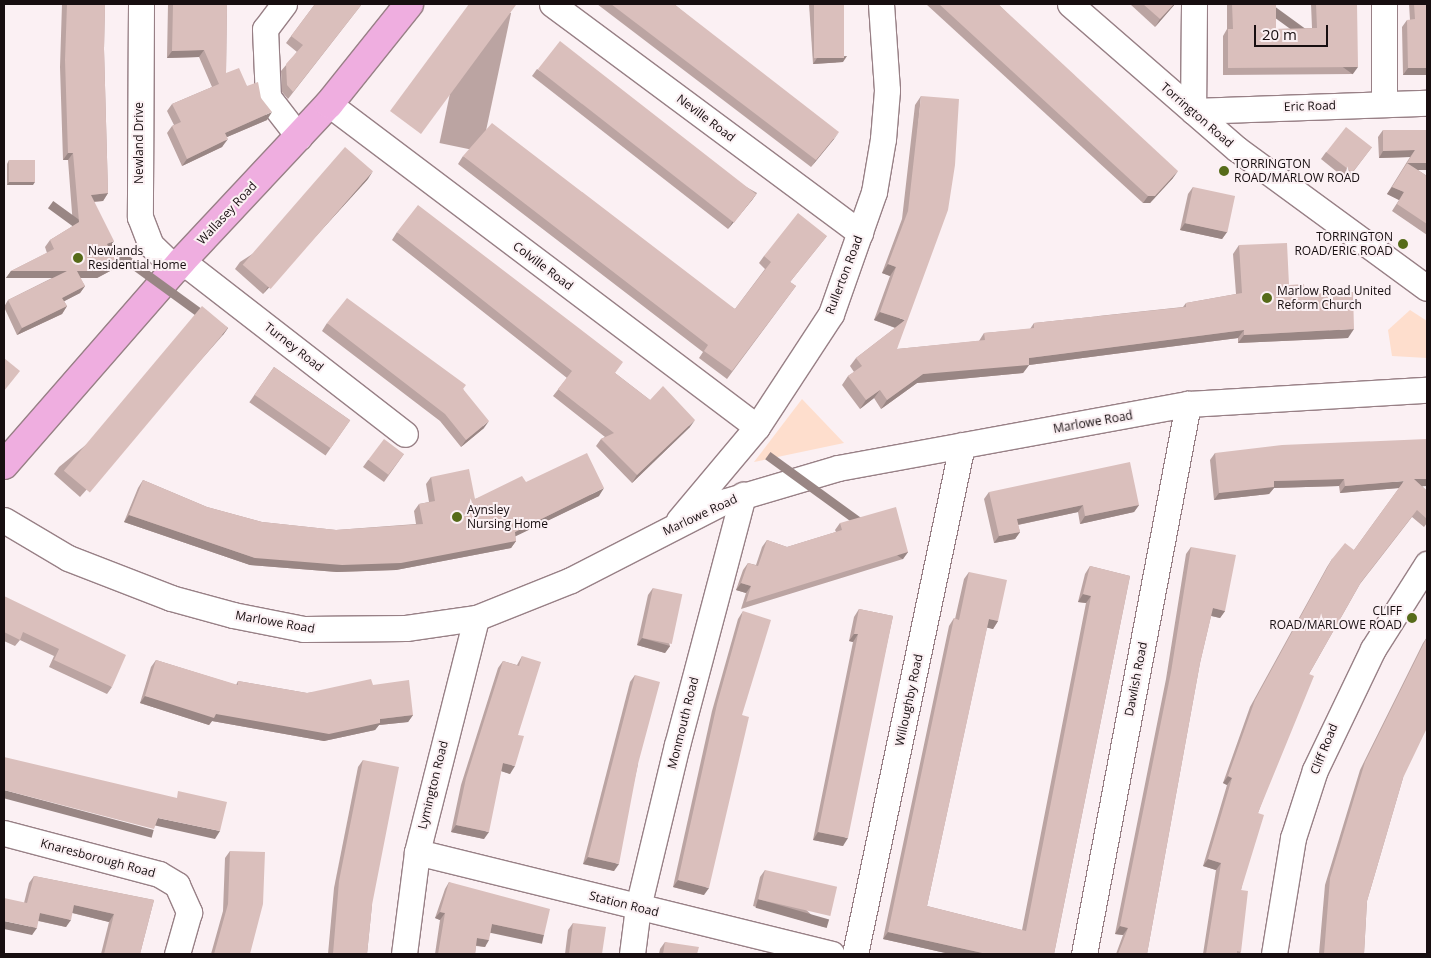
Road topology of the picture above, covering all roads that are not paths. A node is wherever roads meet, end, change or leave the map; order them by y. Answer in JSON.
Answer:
{"nodes":[{"id":1,"x":141,"y":4,"type":"edge"},
{"id":2,"x":284,"y":4,"type":"edge"},
{"id":3,"x":408,"y":4,"type":"edge"},
{"id":4,"x":552,"y":4,"type":"edge"},
{"id":5,"x":882,"y":4,"type":"edge"},
{"id":6,"x":1070,"y":4,"type":"edge"},
{"id":7,"x":1194,"y":4,"type":"edge"},
{"id":8,"x":1384,"y":4,"type":"edge"},
{"id":9,"x":1427,"y":103,"type":"edge"},
{"id":10,"x":329,"y":104,"type":"junction"},
{"id":11,"x":1384,"y":104,"type":"junction"},
{"id":12,"x":1193,"y":110,"type":"junction"},
{"id":13,"x":298,"y":137,"type":"junction"},
{"id":14,"x":860,"y":233,"type":"junction"},
{"id":15,"x":179,"y":265,"type":"junction"},
{"id":16,"x":1427,"y":288,"type":"edge"},
{"id":17,"x":1427,"y":390,"type":"edge"},
{"id":18,"x":1188,"y":404,"type":"junction"},
{"id":19,"x":757,"y":427,"type":"junction"},
{"id":20,"x":405,"y":434,"type":"dead end"},
{"id":21,"x":962,"y":446,"type":"junction"},
{"id":22,"x":4,"y":464,"type":"edge"},
{"id":23,"x":743,"y":495,"type":"junction"},
{"id":24,"x":4,"y":520,"type":"edge"},
{"id":25,"x":672,"y":528,"type":"junction"},
{"id":26,"x":1427,"y":564,"type":"edge"},
{"id":27,"x":476,"y":618,"type":"junction"},
{"id":28,"x":4,"y":833,"type":"edge"},
{"id":29,"x":417,"y":852,"type":"junction"},
{"id":30,"x":638,"y":907,"type":"junction"},
{"id":31,"x":177,"y":954,"type":"edge"},
{"id":32,"x":404,"y":954,"type":"edge"},
{"id":33,"x":632,"y":954,"type":"edge"},
{"id":34,"x":832,"y":954,"type":"edge"},
{"id":35,"x":856,"y":954,"type":"edge"},
{"id":36,"x":1084,"y":954,"type":"edge"},
{"id":37,"x":1274,"y":954,"type":"edge"}],
"edges":[{"from":1,"to":15,"type":"street","name":"Newland Drive"},
{"from":2,"to":13,"type":"street"},
{"from":3,"to":10,"type":"main road","name":"Wallasey Road"},
{"from":4,"to":14,"type":"street","name":"Neville Road"},
{"from":5,"to":14,"type":"street","name":"Rullerton Road"},
{"from":6,"to":12,"type":"street","name":"Torrington Road"},
{"from":7,"to":12,"type":"street"},
{"from":8,"to":11,"type":"street"},
{"from":9,"to":11,"type":"street","name":"Eric Road"},
{"from":10,"to":13,"type":"main road","name":"Wallasey Road"},
{"from":10,"to":19,"type":"street","name":"Colville Road"},
{"from":11,"to":12,"type":"street","name":"Eric Road"},
{"from":12,"to":16,"type":"street","name":"Torrington Road"},
{"from":13,"to":15,"type":"main road","name":"Wallasey Road"},
{"from":14,"to":19,"type":"street","name":"Rullerton Road"},
{"from":15,"to":20,"type":"street","name":"Turney Road"},
{"from":15,"to":22,"type":"main road","name":"Wallasey Road"},
{"from":17,"to":18,"type":"street","name":"Marlowe Road"},
{"from":18,"to":21,"type":"street","name":"Marlowe Road"},
{"from":18,"to":36,"type":"street","name":"Dawlish Road"},
{"from":19,"to":25,"type":"street","name":"Rullerton Road"},
{"from":21,"to":23,"type":"street","name":"Marlowe Road"},
{"from":21,"to":35,"type":"street","name":"Willoughby Road"},
{"from":23,"to":25,"type":"street","name":"Marlowe Road"},
{"from":23,"to":30,"type":"street","name":"Monmouth Road"},
{"from":24,"to":27,"type":"street","name":"Marlowe Road"},
{"from":25,"to":27,"type":"street","name":"Marlowe Road"},
{"from":26,"to":37,"type":"street","name":"Cliff Road"},
{"from":27,"to":29,"type":"street","name":"Lymington Road"},
{"from":28,"to":31,"type":"street","name":"Knaresborough Road"},
{"from":29,"to":30,"type":"street","name":"Station Road"},
{"from":29,"to":32,"type":"street","name":"Lymington Road"},
{"from":30,"to":33,"type":"street","name":"Monmouth Road"},
{"from":30,"to":34,"type":"street","name":"Station Road"}]}
